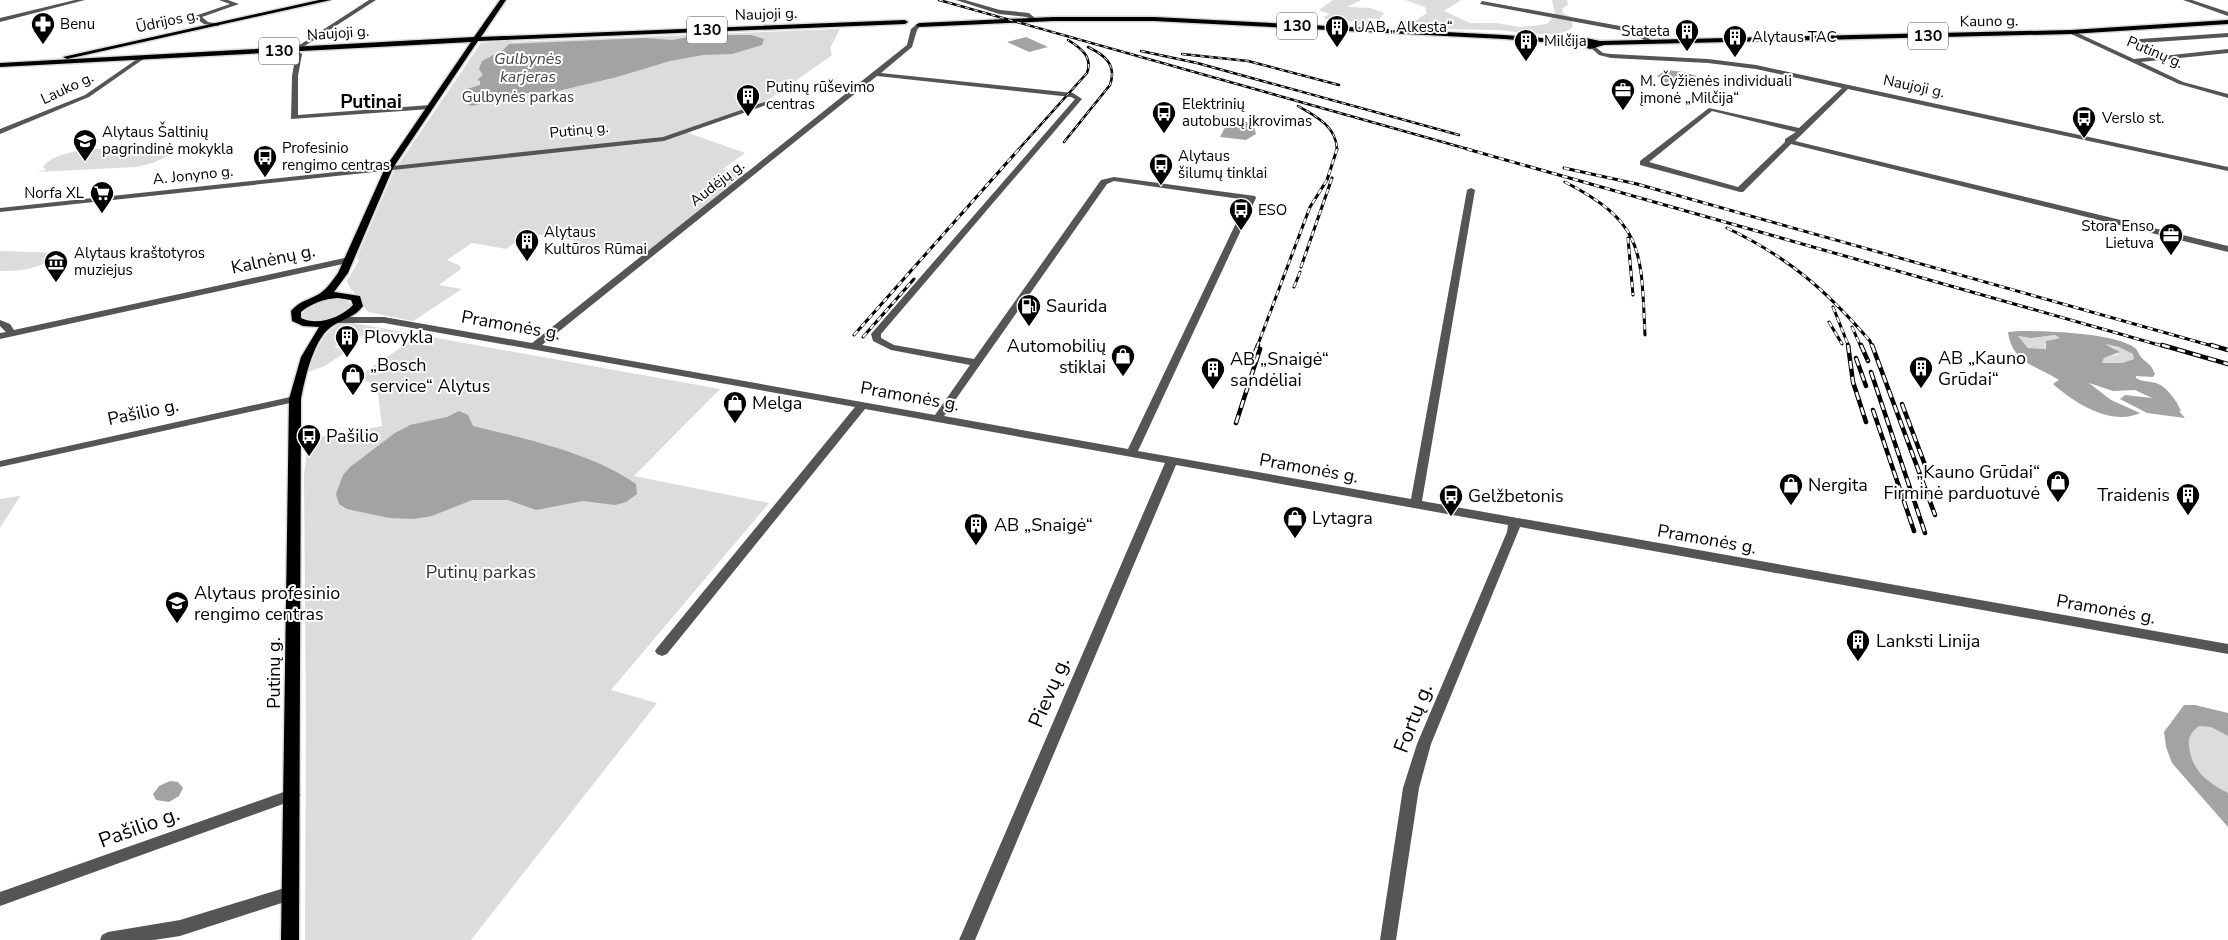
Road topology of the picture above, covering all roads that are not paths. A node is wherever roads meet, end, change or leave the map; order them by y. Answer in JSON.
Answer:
{"nodes":[{"id":1,"x":82,"y":0,"type":"edge"},
{"id":2,"x":222,"y":0,"type":"edge"},
{"id":3,"x":328,"y":0,"type":"edge"},
{"id":4,"x":373,"y":0,"type":"edge"},
{"id":5,"x":502,"y":0,"type":"edge"},
{"id":6,"x":959,"y":0,"type":"edge"},
{"id":7,"x":2186,"y":0,"type":"edge"},
{"id":8,"x":1482,"y":3,"type":"dead end"},
{"id":9,"x":2228,"y":14,"type":"edge"},
{"id":10,"x":1033,"y":19,"type":"junction"},
{"id":11,"x":0,"y":20,"type":"edge"},
{"id":12,"x":2228,"y":22,"type":"edge"},
{"id":13,"x":906,"y":24,"type":"junction"},
{"id":14,"x":919,"y":24,"type":"junction"},
{"id":15,"x":217,"y":25,"type":"junction"},
{"id":16,"x":2071,"y":32,"type":"junction"},
{"id":17,"x":2228,"y":35,"type":"edge"},
{"id":18,"x":478,"y":37,"type":"junction"},
{"id":19,"x":912,"y":37,"type":"junction"},
{"id":20,"x":2195,"y":38,"type":"junction"},
{"id":21,"x":2140,"y":41,"type":"dead end"},
{"id":22,"x":1651,"y":42,"type":"junction"},
{"id":23,"x":1579,"y":43,"type":"junction"},
{"id":24,"x":1600,"y":43,"type":"junction"},
{"id":25,"x":1593,"y":47,"type":"junction"},
{"id":26,"x":316,"y":48,"type":"junction"},
{"id":27,"x":286,"y":50,"type":"junction"},
{"id":28,"x":300,"y":50,"type":"junction"},
{"id":29,"x":2228,"y":51,"type":"edge"},
{"id":30,"x":140,"y":59,"type":"junction"},
{"id":31,"x":0,"y":61,"type":"edge"},
{"id":32,"x":45,"y":62,"type":"junction"},
{"id":33,"x":2133,"y":62,"type":"junction"},
{"id":34,"x":0,"y":65,"type":"edge"},
{"id":35,"x":876,"y":74,"type":"junction"},
{"id":36,"x":1847,"y":86,"type":"junction"},
{"id":37,"x":2228,"y":96,"type":"edge"},
{"id":38,"x":767,"y":103,"type":"dead end"},
{"id":39,"x":430,"y":107,"type":"junction"},
{"id":40,"x":1802,"y":131,"type":"junction"},
{"id":41,"x":0,"y":132,"type":"edge"},
{"id":42,"x":1788,"y":141,"type":"junction"},
{"id":43,"x":389,"y":168,"type":"junction"},
{"id":44,"x":2228,"y":169,"type":"edge"},
{"id":45,"x":1471,"y":190,"type":"dead end"},
{"id":46,"x":0,"y":210,"type":"edge"},
{"id":47,"x":2228,"y":249,"type":"edge"},
{"id":48,"x":349,"y":260,"type":"junction"},
{"id":49,"x":343,"y":273,"type":"junction"},
{"id":50,"x":352,"y":296,"type":"junction"},
{"id":51,"x":322,"y":298,"type":"junction"},
{"id":52,"x":358,"y":306,"type":"junction"},
{"id":53,"x":297,"y":316,"type":"junction"},
{"id":54,"x":384,"y":320,"type":"junction"},
{"id":55,"x":333,"y":321,"type":"junction"},
{"id":56,"x":0,"y":323,"type":"edge"},
{"id":57,"x":12,"y":334,"type":"junction"},
{"id":58,"x":0,"y":336,"type":"edge"},
{"id":59,"x":534,"y":347,"type":"junction"},
{"id":60,"x":309,"y":348,"type":"junction"},
{"id":61,"x":978,"y":363,"type":"junction"},
{"id":62,"x":294,"y":399,"type":"junction"},
{"id":63,"x":862,"y":406,"type":"junction"},
{"id":64,"x":937,"y":419,"type":"junction"},
{"id":65,"x":1130,"y":454,"type":"junction"},
{"id":66,"x":1172,"y":461,"type":"junction"},
{"id":67,"x":0,"y":464,"type":"edge"},
{"id":68,"x":1416,"y":505,"type":"junction"},
{"id":69,"x":1515,"y":521,"type":"junction"},
{"id":70,"x":2228,"y":649,"type":"edge"},
{"id":71,"x":662,"y":652,"type":"dead end"},
{"id":72,"x":292,"y":795,"type":"junction"},
{"id":73,"x":291,"y":893,"type":"junction"},
{"id":74,"x":0,"y":899,"type":"edge"},
{"id":75,"x":108,"y":940,"type":"edge"},
{"id":76,"x":290,"y":940,"type":"edge"},
{"id":77,"x":967,"y":940,"type":"edge"},
{"id":78,"x":1388,"y":940,"type":"edge"}],
"edges":[{"from":1,"to":11,"type":"street"},
{"from":2,"to":15,"type":"street"},
{"from":3,"to":15,"type":"main road","name":"Ūdrijos g."},
{"from":4,"to":28,"type":"street"},
{"from":5,"to":18,"type":"main road"},
{"from":6,"to":10,"type":"street"},
{"from":7,"to":9,"type":"street"},
{"from":8,"to":22,"type":"street"},
{"from":10,"to":14,"type":"main road","number":"130"},
{"from":10,"to":23,"type":"main road","number":"130"},
{"from":12,"to":16,"type":"main road","name":"Kauno g.","number":"130"},
{"from":13,"to":14,"type":"main road","number":"130"},
{"from":13,"to":18,"type":"main road","name":"Naujoji g.","number":"130"},
{"from":13,"to":19,"type":"street"},
{"from":14,"to":19,"type":"street","name":"Audėjų g."},
{"from":15,"to":32,"type":"main road","name":"Ūdrijos g."},
{"from":16,"to":22,"type":"main road","name":"Kauno g.","number":"130"},
{"from":16,"to":33,"type":"street","name":"Putinų g."},
{"from":17,"to":20,"type":"street"},
{"from":18,"to":26,"type":"main road","name":"Naujoji g.","number":"130"},
{"from":18,"to":28,"type":"main road","name":"Naujoji g.","number":"130"},
{"from":18,"to":39,"type":"main road"},
{"from":19,"to":35,"type":"street","name":"Audėjų g."},
{"from":20,"to":21,"type":"street"},
{"from":20,"to":29,"type":"street"},
{"from":22,"to":24,"type":"main road","name":"Kauno g.","number":"130"},
{"from":23,"to":24,"type":"main road","number":"130"},
{"from":23,"to":25,"type":"main road","number":"130"},
{"from":24,"to":25,"type":"main road","number":"130"},
{"from":25,"to":36,"type":"street","name":"Naujoji g."},
{"from":26,"to":27,"type":"main road","name":"Naujoji g.","number":"130"},
{"from":26,"to":28,"type":"main road"},
{"from":27,"to":28,"type":"main road"},
{"from":27,"to":30,"type":"main road","name":"Naujoji g.","number":"130"},
{"from":28,"to":32,"type":"main road","name":"Naujoji g.","number":"130"},
{"from":28,"to":39,"type":"street"},
{"from":29,"to":33,"type":"street"},
{"from":30,"to":32,"type":"main road","name":"Naujoji g.","number":"130"},
{"from":30,"to":41,"type":"street","name":"Lauko g."},
{"from":31,"to":32,"type":"main road","name":"Naujoji g.","number":"130"},
{"from":32,"to":34,"type":"main road","name":"Naujoji g.","number":"130"},
{"from":33,"to":37,"type":"street","name":"Putinų g."},
{"from":35,"to":59,"type":"street","name":"Audėjų g."},
{"from":35,"to":61,"type":"street"},
{"from":36,"to":40,"type":"street"},
{"from":36,"to":44,"type":"street","name":"Naujoji g."},
{"from":38,"to":43,"type":"street","name":"Putinų g."},
{"from":39,"to":43,"type":"main road"},
{"from":40,"to":42,"type":"street"},
{"from":40,"to":42,"type":"street"},
{"from":42,"to":47,"type":"street"},
{"from":43,"to":46,"type":"street","name":"A. Jonyno g."},
{"from":43,"to":48,"type":"main road"},
{"from":45,"to":68,"type":"street"},
{"from":48,"to":49,"type":"main road"},
{"from":48,"to":57,"type":"street","name":"Kalnėnų g."},
{"from":49,"to":50,"type":"main road"},
{"from":49,"to":51,"type":"main road"},
{"from":50,"to":51,"type":"main road"},
{"from":50,"to":52,"type":"main road"},
{"from":51,"to":53,"type":"main road"},
{"from":52,"to":54,"type":"street"},
{"from":52,"to":55,"type":"main road"},
{"from":53,"to":55,"type":"main road"},
{"from":53,"to":60,"type":"main road"},
{"from":54,"to":55,"type":"street"},
{"from":54,"to":59,"type":"street","name":"Pramonės g."},
{"from":55,"to":60,"type":"main road","name":"Putinų g."},
{"from":56,"to":57,"type":"street"},
{"from":57,"to":58,"type":"street","name":"Kalnėnų g."},
{"from":59,"to":63,"type":"street","name":"Pramonės g."},
{"from":60,"to":62,"type":"main road","name":"Putinų g."},
{"from":61,"to":64,"type":"street"},
{"from":61,"to":65,"type":"street"},
{"from":62,"to":67,"type":"street","name":"Pašilio g."},
{"from":62,"to":72,"type":"main road","name":"Putinų g."},
{"from":63,"to":64,"type":"street","name":"Pramonės g."},
{"from":63,"to":71,"type":"street"},
{"from":64,"to":65,"type":"street","name":"Pramonės g."},
{"from":65,"to":66,"type":"street","name":"Pramonės g."},
{"from":66,"to":68,"type":"street","name":"Pramonės g."},
{"from":66,"to":77,"type":"street","name":"Pievų g."},
{"from":68,"to":69,"type":"street","name":"Pramonės g."},
{"from":69,"to":70,"type":"street","name":"Pramonės g."},
{"from":69,"to":78,"type":"street","name":"Fortų g."},
{"from":72,"to":73,"type":"main road","name":"Putinų g."},
{"from":72,"to":74,"type":"street","name":"Pašilio g."},
{"from":73,"to":75,"type":"street"},
{"from":73,"to":76,"type":"main road","name":"Putinų g."}]}
